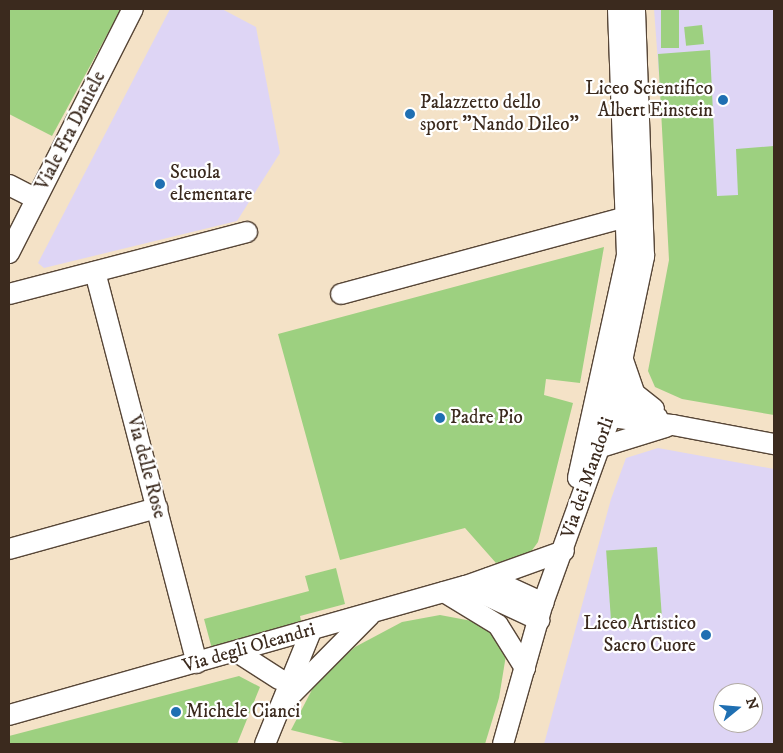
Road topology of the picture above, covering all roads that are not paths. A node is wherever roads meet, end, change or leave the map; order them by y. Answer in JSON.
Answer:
{"nodes":[{"id":1,"x":133,"y":9,"type":"edge"},
{"id":2,"x":618,"y":9,"type":"edge"},
{"id":3,"x":635,"y":9,"type":"edge"},
{"id":4,"x":9,"y":185,"type":"edge"},
{"id":5,"x":36,"y":199,"type":"junction"},
{"id":6,"x":634,"y":215,"type":"junction"},
{"id":7,"x":247,"y":232,"type":"dead end"},
{"id":8,"x":9,"y":252,"type":"edge"},
{"id":9,"x":95,"y":272,"type":"junction"},
{"id":10,"x":9,"y":294,"type":"edge"},
{"id":11,"x":341,"y":294,"type":"dead end"},
{"id":12,"x":623,"y":360,"type":"junction"},
{"id":13,"x":595,"y":393,"type":"junction"},
{"id":14,"x":614,"y":398,"type":"junction"},
{"id":15,"x":590,"y":414,"type":"junction"},
{"id":16,"x":610,"y":418,"type":"junction"},
{"id":17,"x":673,"y":425,"type":"junction"},
{"id":18,"x":774,"y":444,"type":"edge"},
{"id":19,"x":598,"y":448,"type":"junction"},
{"id":20,"x":157,"y":508,"type":"junction"},
{"id":21,"x":9,"y":549,"type":"edge"},
{"id":22,"x":564,"y":551,"type":"junction"},
{"id":23,"x":489,"y":578,"type":"junction"},
{"id":24,"x":466,"y":586,"type":"junction"},
{"id":25,"x":444,"y":592,"type":"junction"},
{"id":26,"x":541,"y":611,"type":"junction"},
{"id":27,"x":373,"y":613,"type":"junction"},
{"id":28,"x":304,"y":633,"type":"junction"},
{"id":29,"x":237,"y":652,"type":"junction"},
{"id":30,"x":197,"y":663,"type":"junction"},
{"id":31,"x":525,"y":668,"type":"junction"},
{"id":32,"x":278,"y":679,"type":"junction"},
{"id":33,"x":282,"y":704,"type":"junction"},
{"id":34,"x":10,"y":708,"type":"edge"},
{"id":35,"x":265,"y":744,"type":"edge"},
{"id":36,"x":503,"y":744,"type":"edge"}],
"edges":[{"from":1,"to":5,"type":"street","name":"Viale Fra Daniele"},
{"from":2,"to":6,"type":"street","name":"Via dei Mandorli"},
{"from":3,"to":6,"type":"street","name":"Via dei Mandorli"},
{"from":4,"to":5,"type":"street"},
{"from":5,"to":8,"type":"street","name":"Viale Fra Daniele"},
{"from":6,"to":11,"type":"street"},
{"from":6,"to":12,"type":"street","name":"Via dei Mandorli"},
{"from":6,"to":13,"type":"street","name":"Via dei Mandorli"},
{"from":7,"to":9,"type":"street"},
{"from":9,"to":10,"type":"street"},
{"from":9,"to":20,"type":"street","name":"Via delle Rose"},
{"from":12,"to":14,"type":"street","name":"Via dei Mandorli"},
{"from":12,"to":17,"type":"street"},
{"from":13,"to":14,"type":"street"},
{"from":13,"to":15,"type":"street","name":"Via dei Mandorli"},
{"from":14,"to":16,"type":"street","name":"Via dei Mandorli"},
{"from":14,"to":17,"type":"street"},
{"from":15,"to":16,"type":"street"},
{"from":15,"to":22,"type":"street","name":"Via dei Mandorli"},
{"from":16,"to":17,"type":"street"},
{"from":16,"to":19,"type":"street","name":"Via dei Mandorli"},
{"from":17,"to":18,"type":"street"},
{"from":17,"to":19,"type":"street"},
{"from":19,"to":22,"type":"street","name":"Via dei Mandorli"},
{"from":20,"to":21,"type":"street"},
{"from":20,"to":30,"type":"street","name":"Via delle Rose"},
{"from":22,"to":23,"type":"street","name":"Via degli Oleandri"},
{"from":22,"to":26,"type":"street"},
{"from":23,"to":24,"type":"street","name":"Via degli Oleandri"},
{"from":23,"to":26,"type":"street"},
{"from":24,"to":25,"type":"street","name":"Via degli Oleandri"},
{"from":24,"to":26,"type":"street"},
{"from":25,"to":27,"type":"street","name":"Via degli Oleandri"},
{"from":25,"to":31,"type":"street"},
{"from":26,"to":31,"type":"street"},
{"from":27,"to":28,"type":"street","name":"Via degli Oleandri"},
{"from":27,"to":33,"type":"street"},
{"from":28,"to":29,"type":"street","name":"Via degli Oleandri"},
{"from":28,"to":32,"type":"street"},
{"from":28,"to":33,"type":"street"},
{"from":29,"to":30,"type":"street","name":"Via degli Oleandri"},
{"from":29,"to":32,"type":"street"},
{"from":30,"to":34,"type":"street","name":"Via degli Oleandri"},
{"from":31,"to":36,"type":"street"},
{"from":32,"to":33,"type":"street"},
{"from":33,"to":35,"type":"street"}]}
